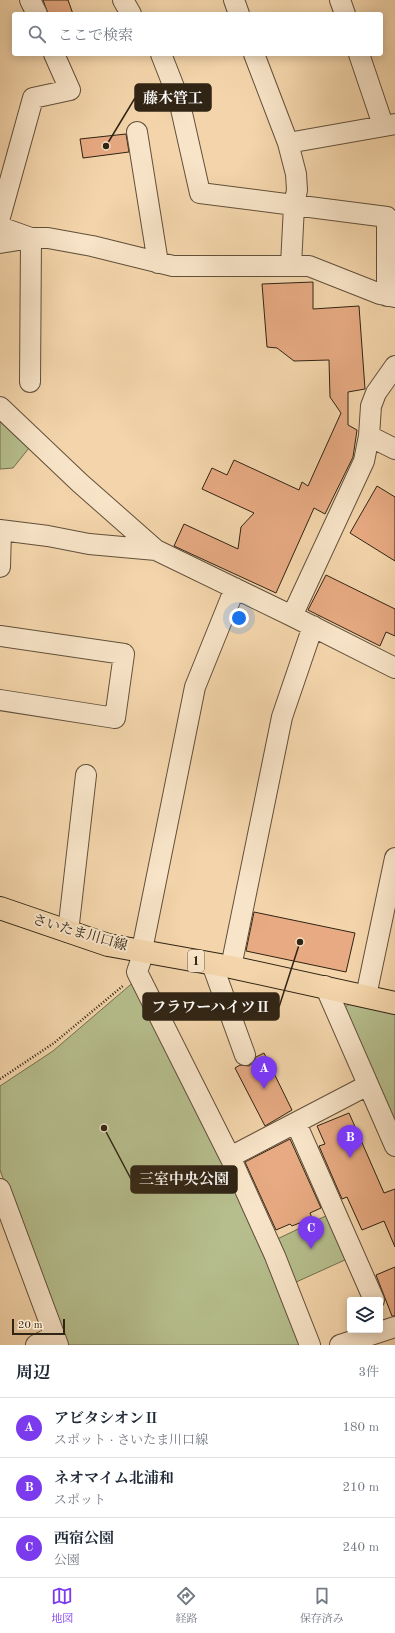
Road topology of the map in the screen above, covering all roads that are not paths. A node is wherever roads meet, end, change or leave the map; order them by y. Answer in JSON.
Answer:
{"nodes":[{"id":1,"x":30,"y":0,"type":"edge"},
{"id":2,"x":123,"y":0,"type":"edge"},
{"id":3,"x":234,"y":0,"type":"edge"},
{"id":4,"x":340,"y":0,"type":"edge"},
{"id":5,"x":36,"y":12,"type":"edge"},
{"id":6,"x":130,"y":12,"type":"edge"},
{"id":7,"x":238,"y":12,"type":"edge"},
{"id":8,"x":344,"y":12,"type":"edge"},
{"id":9,"x":55,"y":56,"type":"edge"},
{"id":10,"x":162,"y":56,"type":"edge"},
{"id":11,"x":255,"y":56,"type":"edge"},
{"id":12,"x":360,"y":56,"type":"edge"},
{"id":13,"x":389,"y":124,"type":"edge"},
{"id":14,"x":137,"y":132,"type":"dead end"},
{"id":15,"x":288,"y":143,"type":"junction"},
{"id":16,"x":294,"y":206,"type":"junction"},
{"id":17,"x":0,"y":217,"type":"edge"},
{"id":18,"x":0,"y":227,"type":"edge"},
{"id":19,"x":31,"y":238,"type":"junction"},
{"id":20,"x":0,"y":243,"type":"edge"},
{"id":21,"x":158,"y":263,"type":"junction"},
{"id":22,"x":291,"y":265,"type":"junction"},
{"id":23,"x":391,"y":296,"type":"edge"},
{"id":24,"x":392,"y":374,"type":"edge"},
{"id":25,"x":30,"y":382,"type":"dead end"},
{"id":26,"x":0,"y":407,"type":"edge"},
{"id":27,"x":369,"y":436,"type":"junction"},
{"id":28,"x":395,"y":449,"type":"edge"},
{"id":29,"x":0,"y":530,"type":"edge"},
{"id":30,"x":156,"y":550,"type":"junction"},
{"id":31,"x":0,"y":567,"type":"edge"},
{"id":32,"x":235,"y":588,"type":"junction"},
{"id":33,"x":292,"y":616,"type":"junction"},
{"id":34,"x":313,"y":626,"type":"junction"},
{"id":35,"x":0,"y":636,"type":"edge"},
{"id":36,"x":395,"y":668,"type":"edge"},
{"id":37,"x":0,"y":700,"type":"edge"},
{"id":38,"x":86,"y":775,"type":"dead end"},
{"id":39,"x":395,"y":858,"type":"edge"},
{"id":40,"x":0,"y":908,"type":"edge"},
{"id":41,"x":68,"y":932,"type":"junction"},
{"id":42,"x":143,"y":951,"type":"junction"},
{"id":43,"x":221,"y":965,"type":"junction"},
{"id":44,"x":325,"y":986,"type":"junction"},
{"id":45,"x":366,"y":996,"type":"junction"},
{"id":46,"x":395,"y":1003,"type":"edge"},
{"id":47,"x":245,"y":1055,"type":"dead end"},
{"id":48,"x":368,"y":1085,"type":"junction"},
{"id":49,"x":296,"y":1124,"type":"junction"},
{"id":50,"x":395,"y":1146,"type":"edge"},
{"id":51,"x":230,"y":1157,"type":"junction"},
{"id":52,"x":0,"y":1189,"type":"edge"},
{"id":53,"x":373,"y":1297,"type":"edge"},
{"id":54,"x":387,"y":1323,"type":"edge"},
{"id":55,"x":56,"y":1340,"type":"edge"},
{"id":56,"x":36,"y":1345,"type":"edge"},
{"id":57,"x":310,"y":1345,"type":"edge"},
{"id":58,"x":340,"y":1345,"type":"edge"}],
"edges":[{"from":1,"to":5,"type":"street"},
{"from":2,"to":6,"type":"street"},
{"from":3,"to":7,"type":"street"},
{"from":4,"to":8,"type":"street"},
{"from":9,"to":17,"type":"street"},
{"from":10,"to":16,"type":"street"},
{"from":11,"to":15,"type":"street"},
{"from":12,"to":13,"type":"street"},
{"from":13,"to":15,"type":"street"},
{"from":14,"to":21,"type":"street"},
{"from":15,"to":16,"type":"street"},
{"from":16,"to":22,"type":"street"},
{"from":16,"to":23,"type":"street"},
{"from":18,"to":19,"type":"street"},
{"from":19,"to":20,"type":"street"},
{"from":19,"to":21,"type":"street"},
{"from":19,"to":25,"type":"street"},
{"from":21,"to":22,"type":"street"},
{"from":22,"to":23,"type":"street"},
{"from":24,"to":27,"type":"street"},
{"from":26,"to":30,"type":"street"},
{"from":27,"to":28,"type":"street"},
{"from":27,"to":33,"type":"street"},
{"from":29,"to":30,"type":"street"},
{"from":29,"to":31,"type":"street"},
{"from":30,"to":32,"type":"street"},
{"from":32,"to":33,"type":"street"},
{"from":32,"to":42,"type":"street"},
{"from":33,"to":34,"type":"street"},
{"from":34,"to":36,"type":"street"},
{"from":34,"to":43,"type":"street"},
{"from":35,"to":37,"type":"street"},
{"from":38,"to":41,"type":"street"},
{"from":39,"to":45,"type":"street"},
{"from":40,"to":41,"type":"main road","name":"さいたま川口線","number":"1"},
{"from":41,"to":42,"type":"main road","name":"さいたま川口線","number":"1"},
{"from":42,"to":43,"type":"main road","name":"さいたま川口線","number":"1"},
{"from":42,"to":51,"type":"street"},
{"from":43,"to":44,"type":"main road","name":"さいたま川口線","number":"1"},
{"from":43,"to":47,"type":"street"},
{"from":44,"to":45,"type":"main road","name":"さいたま川口線","number":"1"},
{"from":44,"to":48,"type":"street"},
{"from":45,"to":46,"type":"main road","name":"さいたま川口線","number":"1"},
{"from":48,"to":49,"type":"street"},
{"from":48,"to":50,"type":"street"},
{"from":49,"to":51,"type":"street"},
{"from":49,"to":53,"type":"street"},
{"from":51,"to":57,"type":"street"},
{"from":52,"to":55,"type":"street"},
{"from":54,"to":58,"type":"street"},
{"from":55,"to":56,"type":"street"}]}
